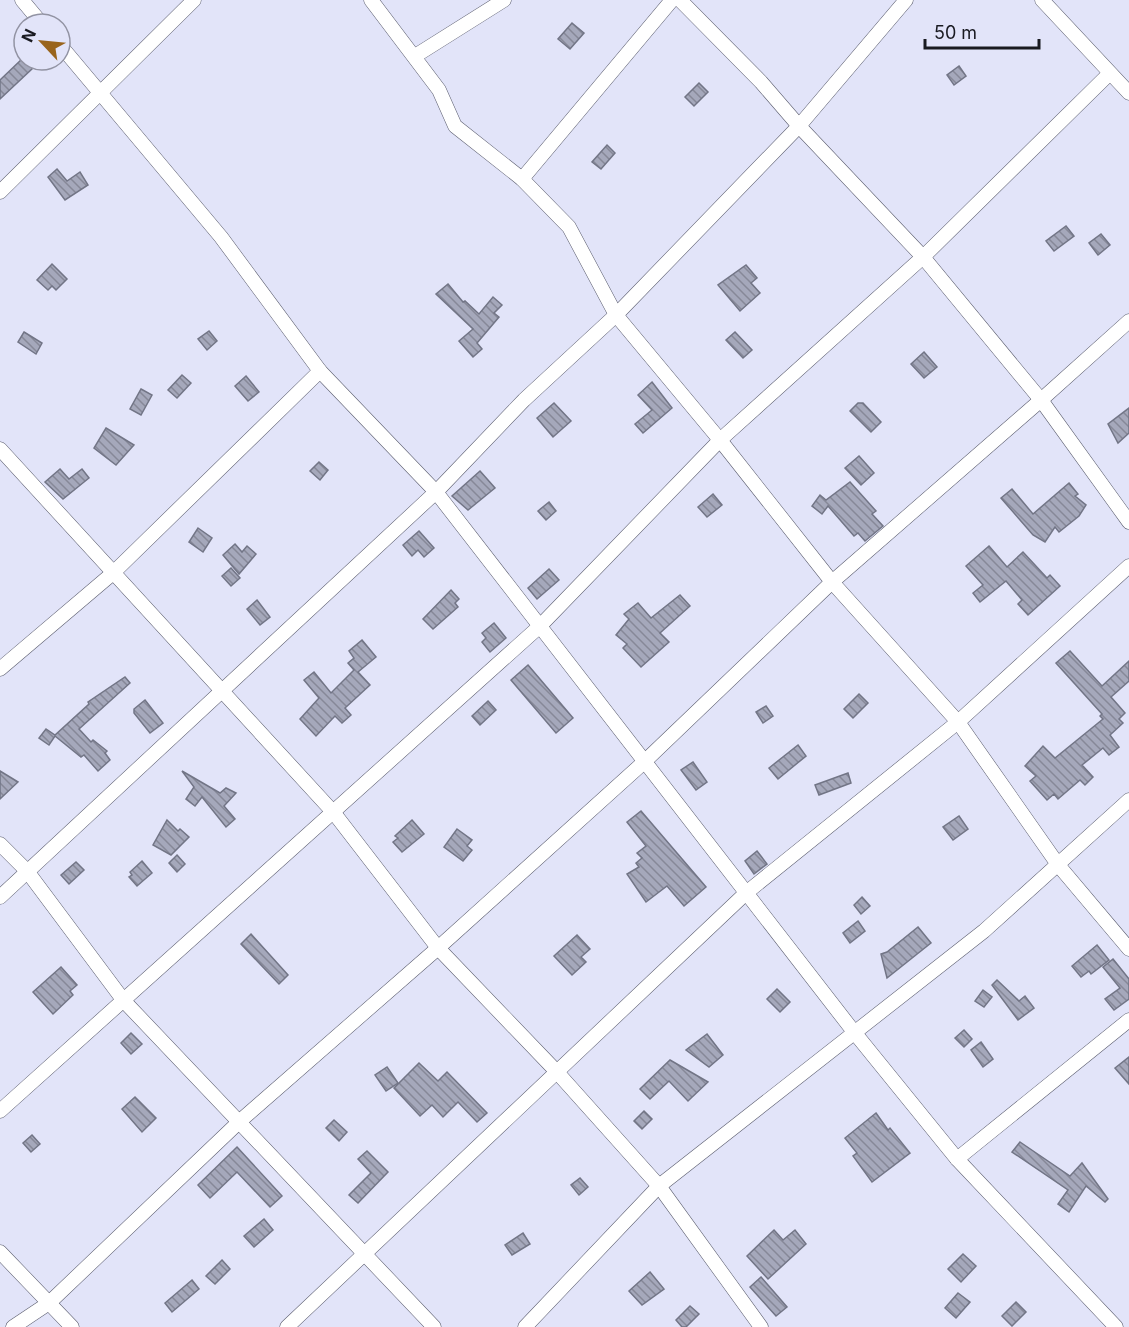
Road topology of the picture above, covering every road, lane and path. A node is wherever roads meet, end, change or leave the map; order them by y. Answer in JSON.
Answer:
{"nodes":[{"id":1,"x":22,"y":0,"type":"edge"},
{"id":2,"x":194,"y":0,"type":"edge"},
{"id":3,"x":371,"y":0,"type":"edge"},
{"id":4,"x":504,"y":0,"type":"edge"},
{"id":5,"x":672,"y":0,"type":"edge"},
{"id":6,"x":680,"y":0,"type":"edge"},
{"id":7,"x":906,"y":0,"type":"edge"},
{"id":8,"x":1042,"y":0,"type":"edge"},
{"id":9,"x":32,"y":12,"type":"edge"},
{"id":10,"x":415,"y":56,"type":"junction"},
{"id":11,"x":72,"y":60,"type":"edge"},
{"id":12,"x":1109,"y":74,"type":"junction"},
{"id":13,"x":99,"y":93,"type":"junction"},
{"id":14,"x":1129,"y":93,"type":"edge"},
{"id":15,"x":799,"y":126,"type":"junction"},
{"id":16,"x":522,"y":179,"type":"junction"},
{"id":17,"x":0,"y":192,"type":"edge"},
{"id":18,"x":923,"y":257,"type":"junction"},
{"id":19,"x":616,"y":315,"type":"junction"},
{"id":20,"x":1129,"y":321,"type":"edge"},
{"id":21,"x":320,"y":371,"type":"junction"},
{"id":22,"x":1041,"y":400,"type":"junction"},
{"id":23,"x":720,"y":440,"type":"junction"},
{"id":24,"x":0,"y":449,"type":"edge"},
{"id":25,"x":436,"y":492,"type":"junction"},
{"id":26,"x":1129,"y":522,"type":"edge"},
{"id":27,"x":1129,"y":566,"type":"edge"},
{"id":28,"x":113,"y":573,"type":"junction"},
{"id":29,"x":832,"y":582,"type":"junction"},
{"id":30,"x":540,"y":626,"type":"junction"},
{"id":31,"x":0,"y":669,"type":"edge"},
{"id":32,"x":224,"y":691,"type":"junction"},
{"id":33,"x":958,"y":722,"type":"junction"},
{"id":34,"x":644,"y":763,"type":"junction"},
{"id":35,"x":1129,"y":800,"type":"edge"},
{"id":36,"x":334,"y":813,"type":"junction"},
{"id":37,"x":0,"y":844,"type":"edge"},
{"id":38,"x":1059,"y":866,"type":"junction"},
{"id":39,"x":27,"y":871,"type":"junction"},
{"id":40,"x":746,"y":893,"type":"junction"},
{"id":41,"x":0,"y":897,"type":"edge"},
{"id":42,"x":438,"y":948,"type":"junction"},
{"id":43,"x":1129,"y":949,"type":"edge"},
{"id":44,"x":124,"y":1001,"type":"junction"},
{"id":45,"x":1129,"y":1020,"type":"edge"},
{"id":46,"x":854,"y":1032,"type":"junction"},
{"id":47,"x":556,"y":1071,"type":"junction"},
{"id":48,"x":0,"y":1111,"type":"edge"},
{"id":49,"x":240,"y":1121,"type":"junction"},
{"id":50,"x":957,"y":1159,"type":"junction"},
{"id":51,"x":659,"y":1186,"type":"junction"},
{"id":52,"x":0,"y":1252,"type":"edge"},
{"id":53,"x":363,"y":1254,"type":"junction"},
{"id":54,"x":49,"y":1303,"type":"junction"},
{"id":55,"x":13,"y":1327,"type":"edge"},
{"id":56,"x":72,"y":1327,"type":"edge"},
{"id":57,"x":286,"y":1327,"type":"edge"},
{"id":58,"x":434,"y":1327,"type":"edge"},
{"id":59,"x":525,"y":1327,"type":"edge"},
{"id":60,"x":761,"y":1327,"type":"edge"},
{"id":61,"x":1116,"y":1327,"type":"edge"}],
"edges":[{"from":1,"to":9,"type":"street"},
{"from":2,"to":13,"type":"street"},
{"from":3,"to":10,"type":"street"},
{"from":4,"to":10,"type":"street"},
{"from":5,"to":16,"type":"street"},
{"from":6,"to":15,"type":"street"},
{"from":7,"to":15,"type":"street"},
{"from":8,"to":12,"type":"street"},
{"from":10,"to":16,"type":"street"},
{"from":11,"to":13,"type":"street"},
{"from":12,"to":14,"type":"street"},
{"from":12,"to":18,"type":"street"},
{"from":13,"to":17,"type":"street"},
{"from":13,"to":21,"type":"street"},
{"from":15,"to":18,"type":"street"},
{"from":15,"to":19,"type":"street"},
{"from":16,"to":19,"type":"street"},
{"from":18,"to":22,"type":"street"},
{"from":18,"to":23,"type":"street"},
{"from":19,"to":23,"type":"street"},
{"from":19,"to":25,"type":"street"},
{"from":20,"to":22,"type":"street"},
{"from":21,"to":25,"type":"street"},
{"from":21,"to":28,"type":"street"},
{"from":22,"to":26,"type":"street"},
{"from":22,"to":29,"type":"street"},
{"from":23,"to":29,"type":"street"},
{"from":23,"to":30,"type":"street"},
{"from":24,"to":28,"type":"street"},
{"from":25,"to":30,"type":"street"},
{"from":25,"to":32,"type":"street"},
{"from":27,"to":33,"type":"street"},
{"from":28,"to":31,"type":"street"},
{"from":28,"to":32,"type":"street"},
{"from":29,"to":33,"type":"street"},
{"from":29,"to":34,"type":"street"},
{"from":30,"to":34,"type":"street"},
{"from":30,"to":36,"type":"street"},
{"from":32,"to":36,"type":"street"},
{"from":32,"to":39,"type":"street"},
{"from":33,"to":38,"type":"street"},
{"from":33,"to":40,"type":"street"},
{"from":34,"to":40,"type":"street"},
{"from":34,"to":42,"type":"street"},
{"from":35,"to":38,"type":"street"},
{"from":36,"to":42,"type":"street"},
{"from":36,"to":44,"type":"street"},
{"from":37,"to":39,"type":"street"},
{"from":38,"to":43,"type":"street"},
{"from":38,"to":46,"type":"street"},
{"from":39,"to":41,"type":"street"},
{"from":39,"to":44,"type":"street"},
{"from":40,"to":46,"type":"street"},
{"from":40,"to":47,"type":"street"},
{"from":42,"to":47,"type":"street"},
{"from":42,"to":49,"type":"street"},
{"from":44,"to":48,"type":"street"},
{"from":44,"to":49,"type":"street"},
{"from":45,"to":50,"type":"street"},
{"from":46,"to":50,"type":"street"},
{"from":46,"to":51,"type":"street"},
{"from":47,"to":51,"type":"street"},
{"from":47,"to":53,"type":"street"},
{"from":49,"to":53,"type":"street"},
{"from":49,"to":54,"type":"street"},
{"from":50,"to":61,"type":"street"},
{"from":51,"to":59,"type":"street"},
{"from":51,"to":60,"type":"street"},
{"from":52,"to":54,"type":"street"},
{"from":53,"to":57,"type":"street"},
{"from":53,"to":58,"type":"street"},
{"from":54,"to":55,"type":"street"},
{"from":54,"to":56,"type":"street"}]}
